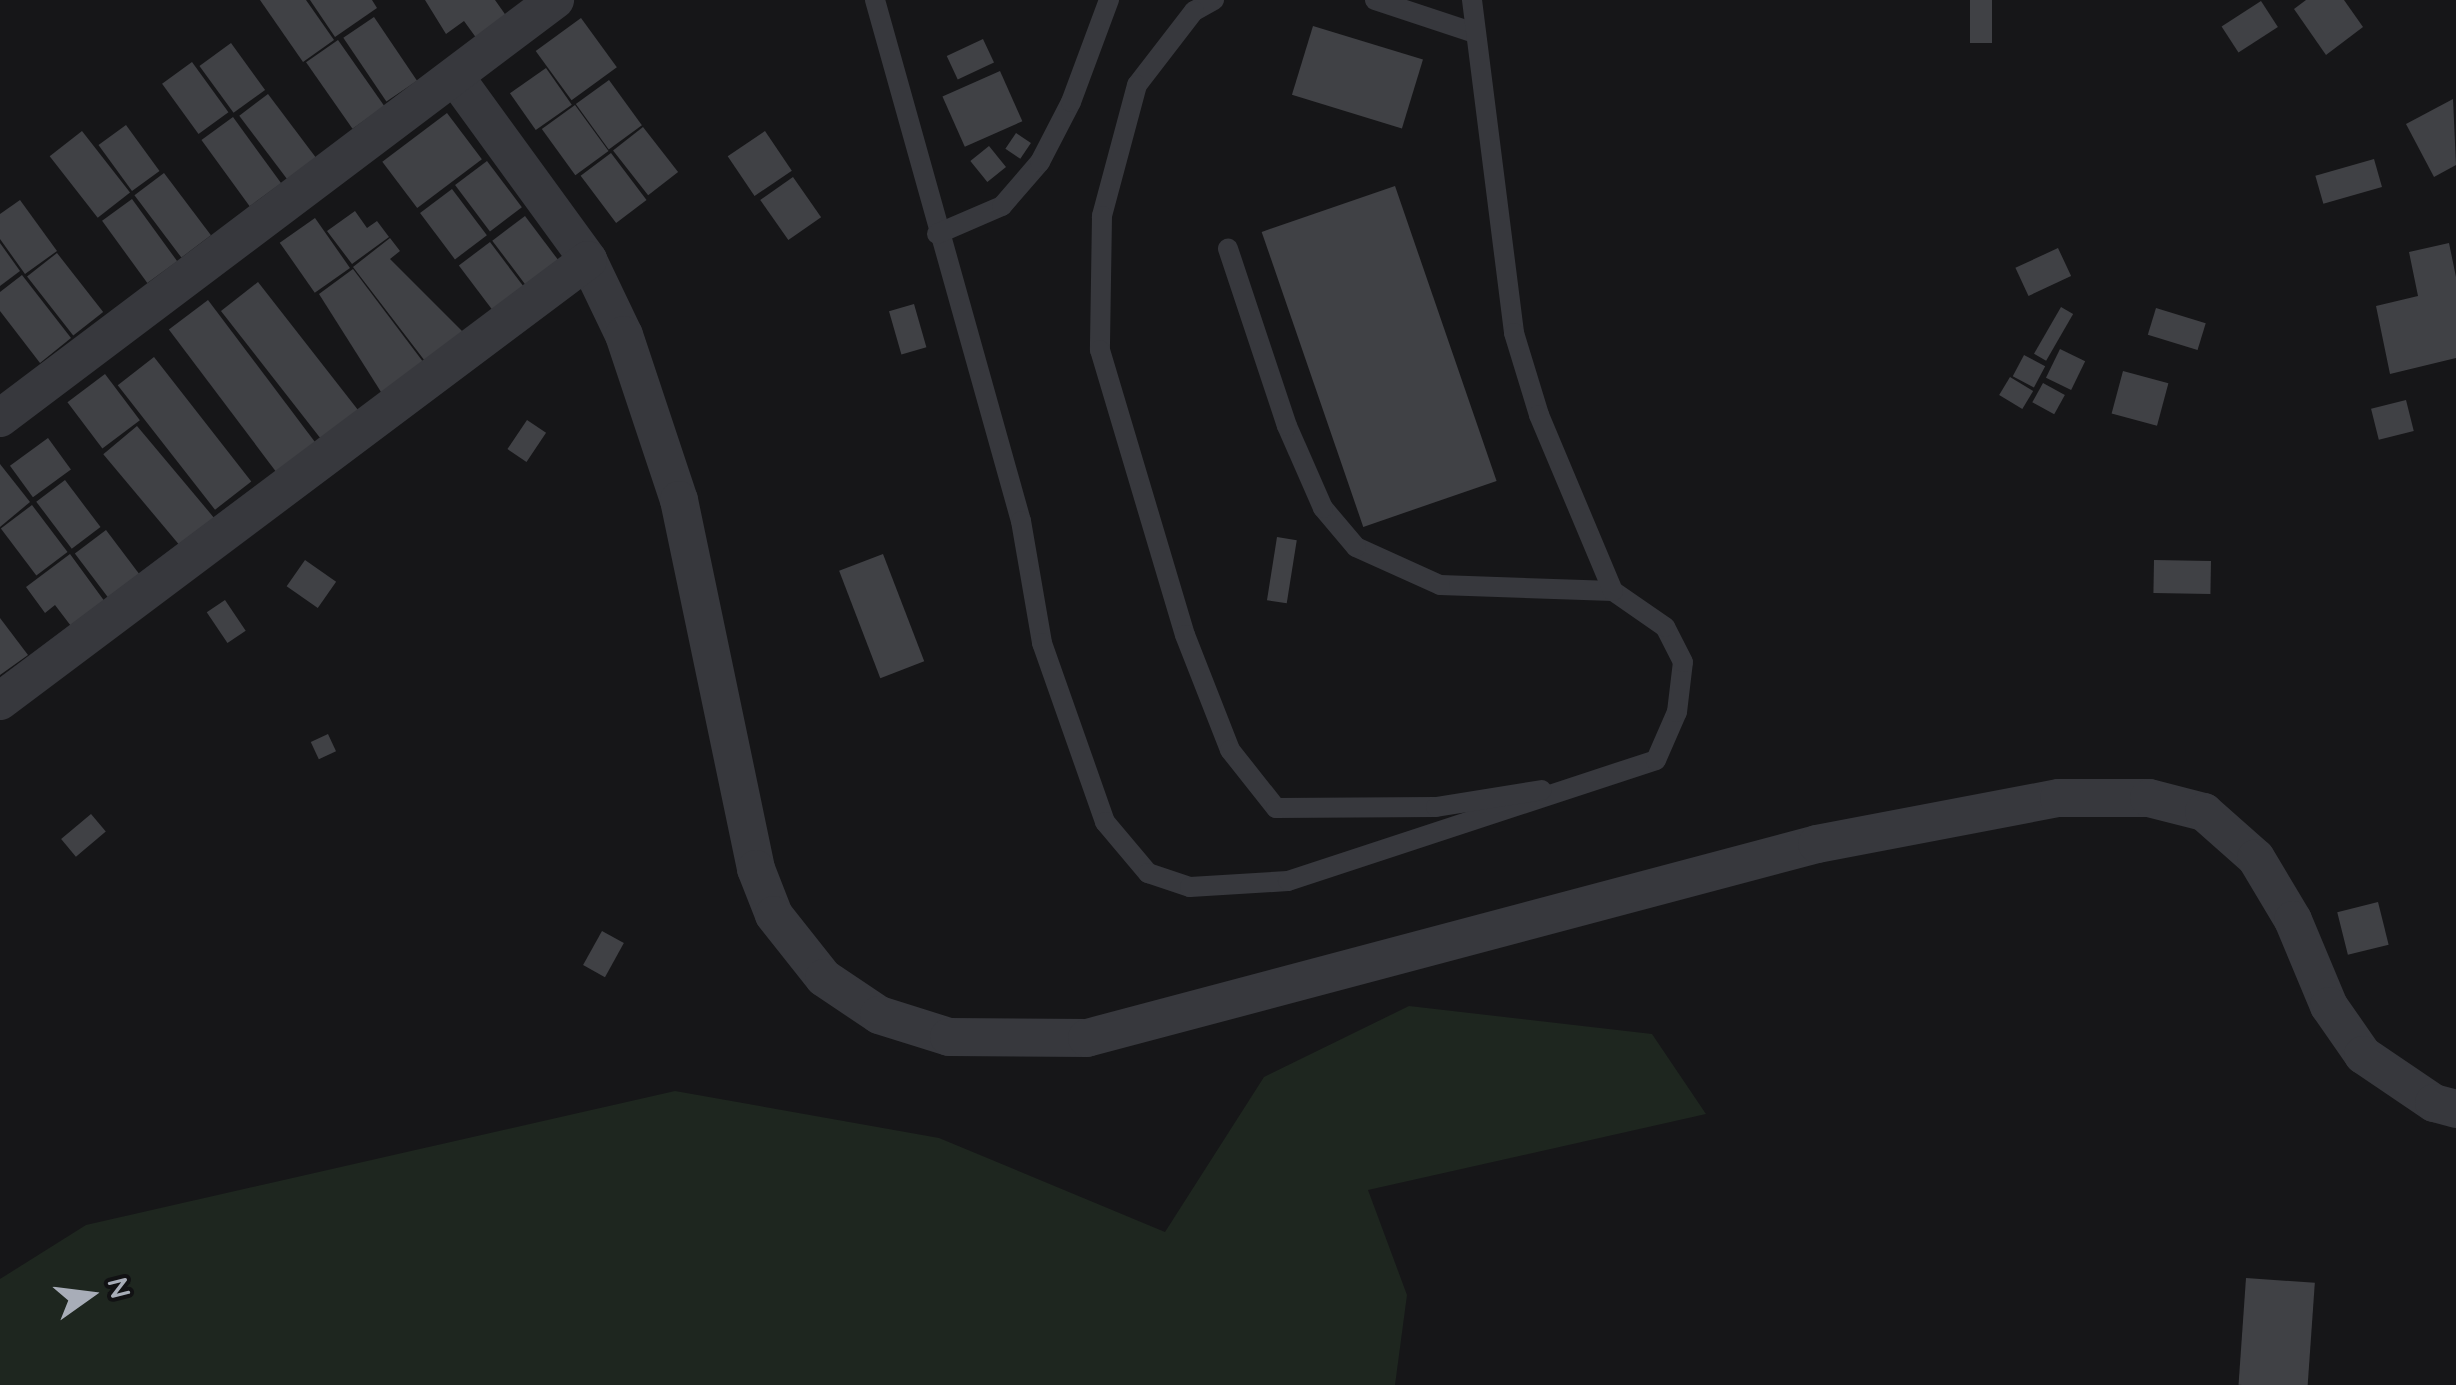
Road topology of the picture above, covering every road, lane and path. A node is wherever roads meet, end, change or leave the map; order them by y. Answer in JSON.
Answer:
{"nodes":[{"id":1,"x":554,"y":0,"type":"edge"},
{"id":2,"x":875,"y":0,"type":"edge"},
{"id":3,"x":1109,"y":0,"type":"edge"},
{"id":4,"x":1214,"y":0,"type":"edge"},
{"id":5,"x":1374,"y":0,"type":"edge"},
{"id":6,"x":1472,"y":0,"type":"edge"},
{"id":7,"x":1474,"y":33,"type":"junction"},
{"id":8,"x":456,"y":78,"type":"junction"},
{"id":9,"x":937,"y":234,"type":"junction"},
{"id":10,"x":1228,"y":250,"type":"dead end"},
{"id":11,"x":588,"y":260,"type":"junction"},
{"id":12,"x":0,"y":418,"type":"edge"},
{"id":13,"x":1613,"y":591,"type":"junction"},
{"id":14,"x":0,"y":701,"type":"edge"},
{"id":15,"x":1618,"y":777,"type":"junction"},
{"id":16,"x":2456,"y":1109,"type":"edge"}],
"edges":[{"from":1,"to":8,"type":"street"},
{"from":2,"to":9,"type":"lane"},
{"from":3,"to":9,"type":"lane"},
{"from":4,"to":15,"type":"lane"},
{"from":5,"to":7,"type":"lane"},
{"from":6,"to":7,"type":"lane"},
{"from":7,"to":13,"type":"lane"},
{"from":8,"to":11,"type":"street"},
{"from":8,"to":12,"type":"street"},
{"from":9,"to":15,"type":"lane"},
{"from":10,"to":13,"type":"lane"},
{"from":11,"to":14,"type":"street"},
{"from":11,"to":16,"type":"street"},
{"from":13,"to":15,"type":"lane"}]}
